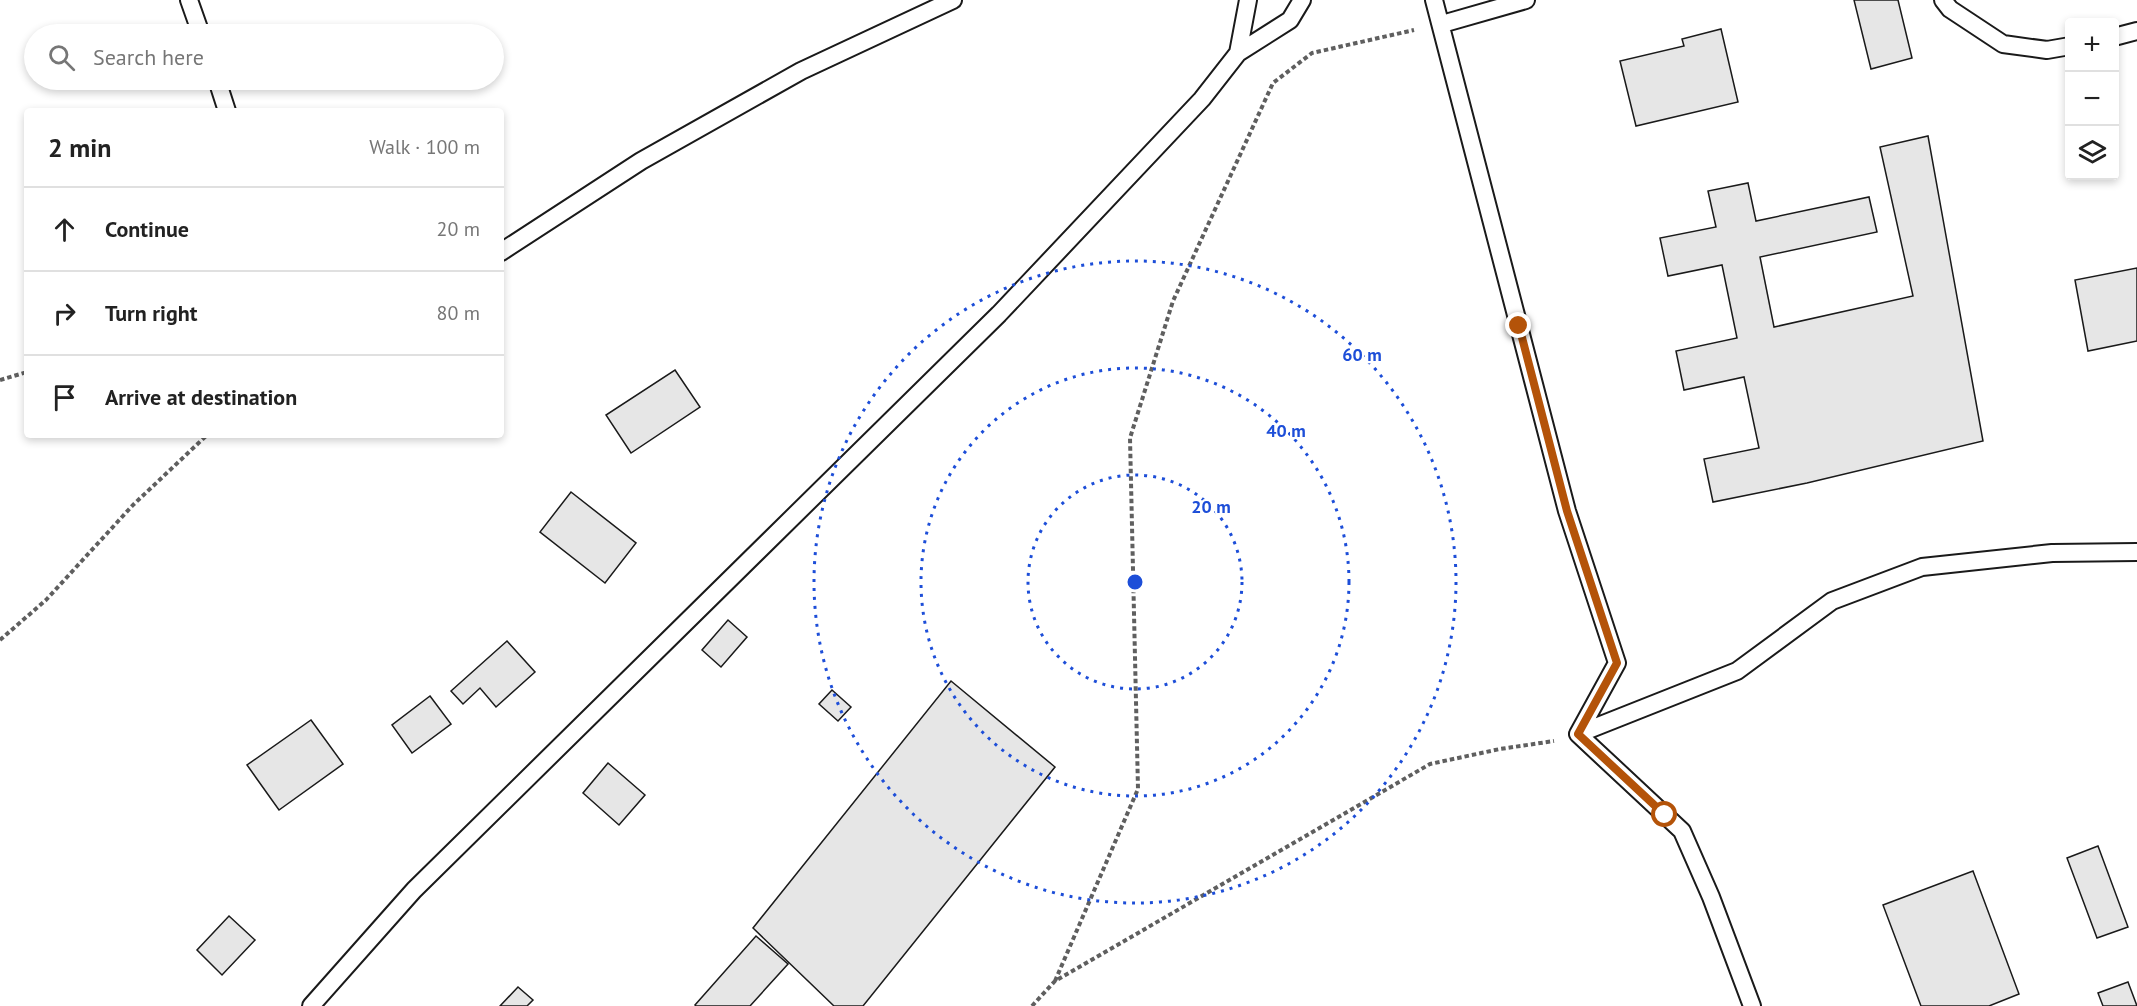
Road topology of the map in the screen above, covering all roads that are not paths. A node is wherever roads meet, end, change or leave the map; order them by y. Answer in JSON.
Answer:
{"nodes":[{"id":1,"x":189,"y":0,"type":"edge"},
{"id":2,"x":953,"y":0,"type":"edge"},
{"id":3,"x":1248,"y":0,"type":"edge"},
{"id":4,"x":1302,"y":0,"type":"edge"},
{"id":5,"x":1526,"y":0,"type":"edge"},
{"id":6,"x":1943,"y":0,"type":"edge"},
{"id":7,"x":1432,"y":2,"type":"edge"},
{"id":8,"x":197,"y":24,"type":"edge"},
{"id":9,"x":1442,"y":24,"type":"junction"},
{"id":10,"x":2137,"y":32,"type":"edge"},
{"id":11,"x":2119,"y":36,"type":"edge"},
{"id":12,"x":2065,"y":47,"type":"edge"},
{"id":13,"x":1238,"y":53,"type":"junction"},
{"id":14,"x":220,"y":90,"type":"edge"},
{"id":15,"x":226,"y":108,"type":"edge"},
{"id":16,"x":504,"y":250,"type":"edge"},
{"id":17,"x":2137,"y":552,"type":"edge"},
{"id":18,"x":1578,"y":734,"type":"junction"},
{"id":19,"x":311,"y":1006,"type":"edge"},
{"id":20,"x":1752,"y":1006,"type":"edge"}],
"edges":[{"from":1,"to":8,"type":"lane"},
{"from":2,"to":16,"type":"lane"},
{"from":3,"to":13,"type":"lane"},
{"from":4,"to":13,"type":"lane"},
{"from":5,"to":9,"type":"lane"},
{"from":6,"to":12,"type":"lane"},
{"from":7,"to":9,"type":"lane"},
{"from":9,"to":18,"type":"lane"},
{"from":10,"to":11,"type":"lane"},
{"from":13,"to":19,"type":"lane"},
{"from":14,"to":15,"type":"lane"},
{"from":17,"to":18,"type":"lane"},
{"from":18,"to":20,"type":"lane"}]}
